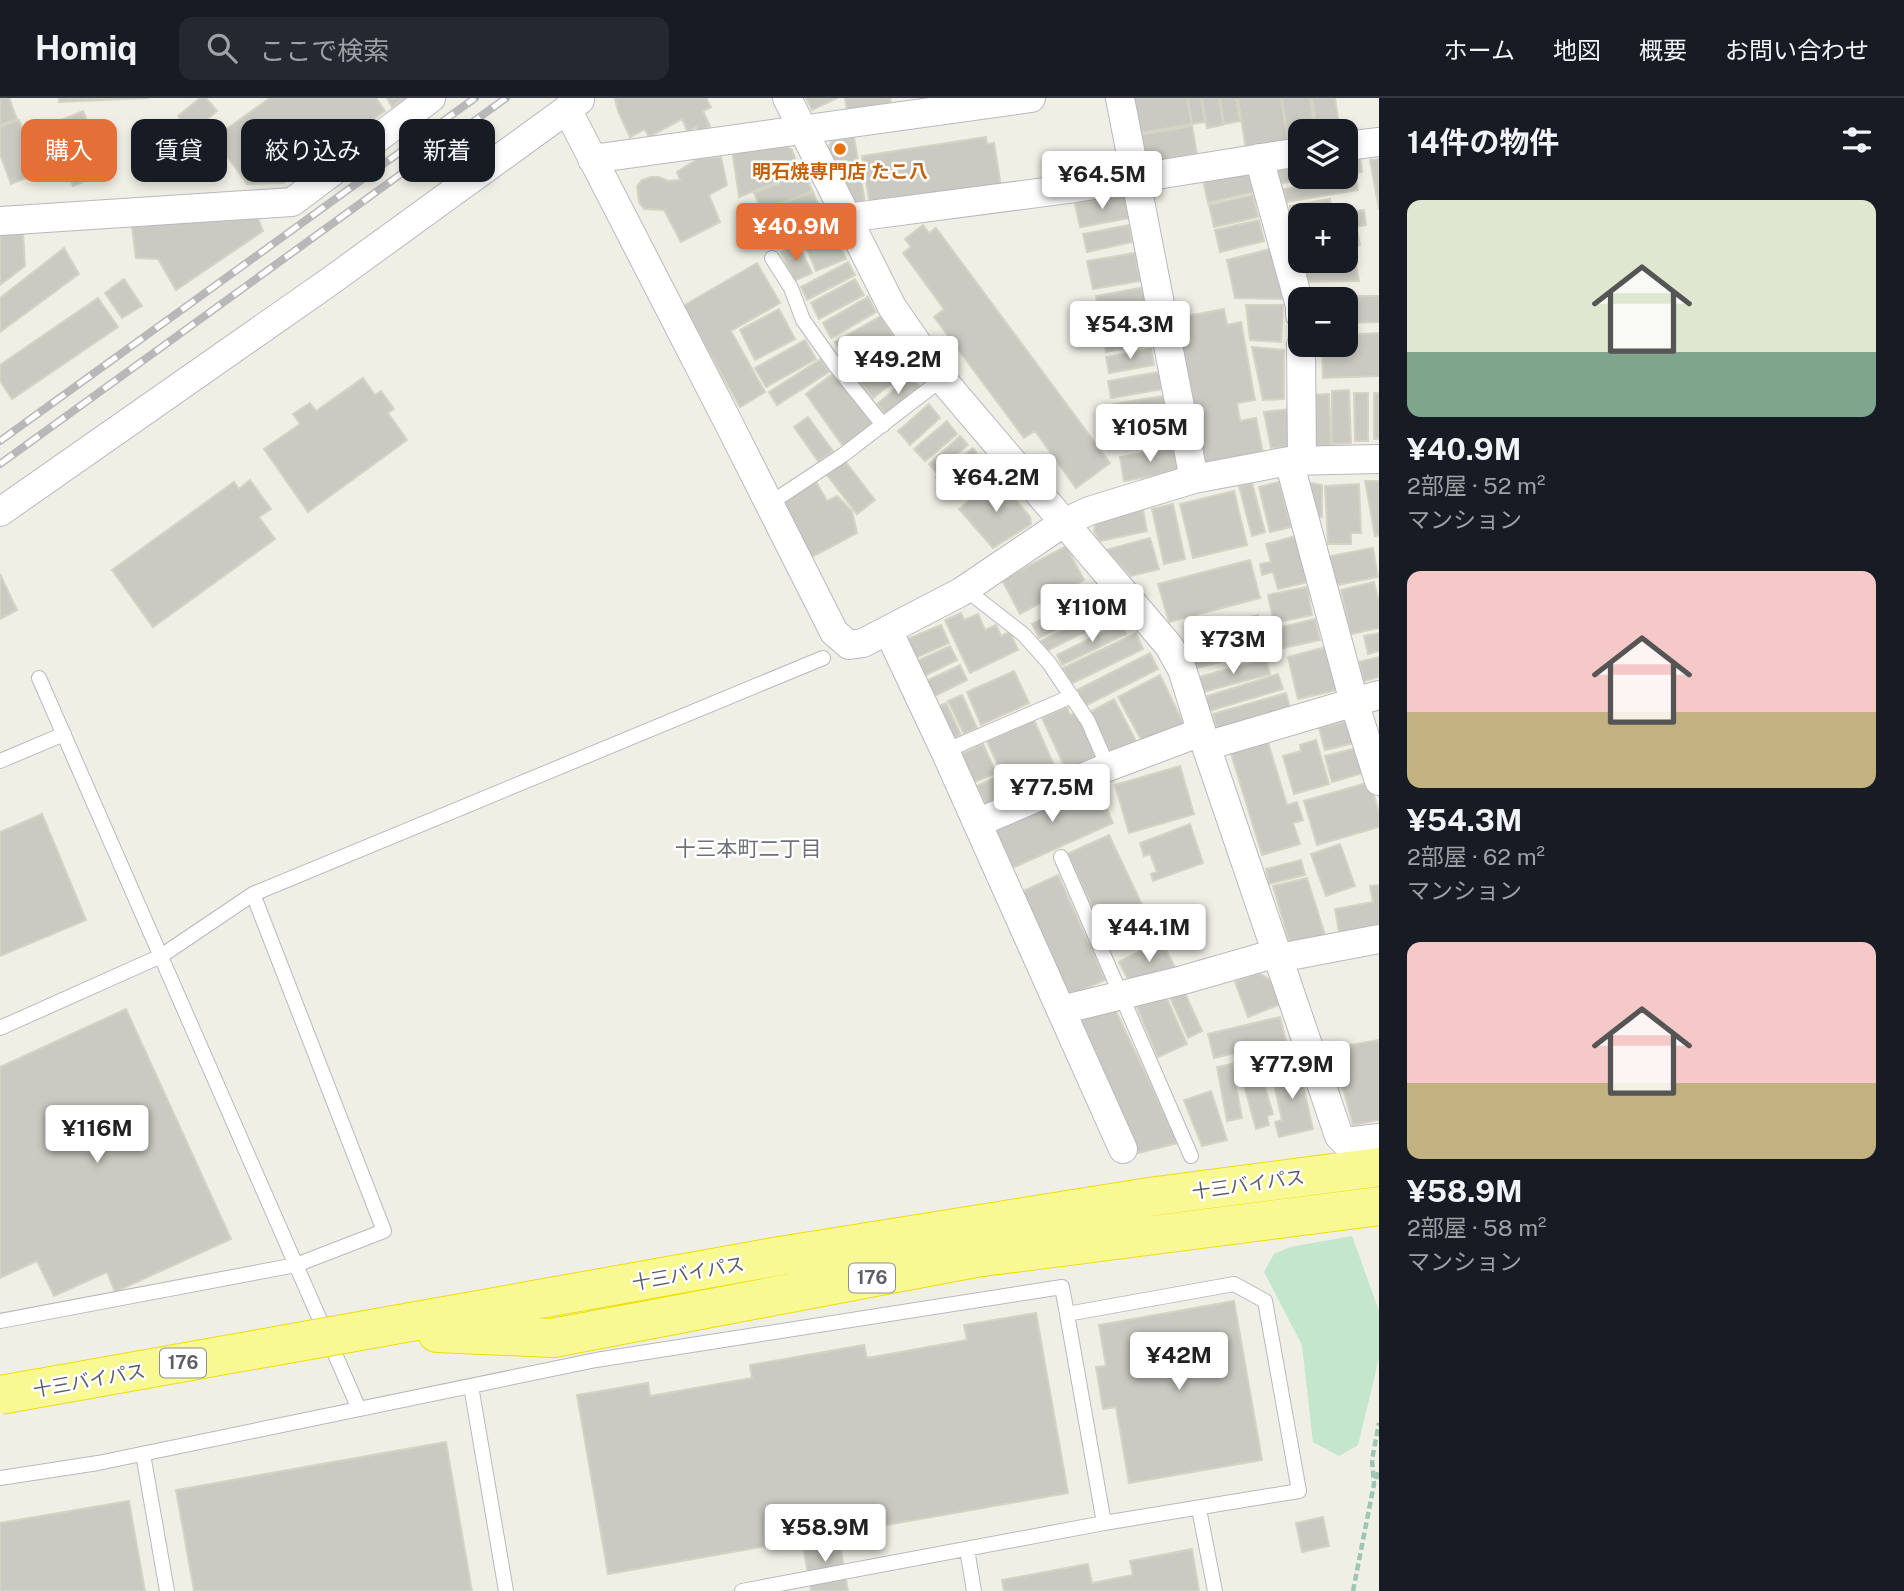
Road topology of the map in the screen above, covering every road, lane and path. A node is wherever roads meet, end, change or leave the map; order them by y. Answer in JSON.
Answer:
{"nodes":[{"id":1,"x":431,"y":98,"type":"edge"},
{"id":2,"x":787,"y":98,"type":"edge"},
{"id":3,"x":1031,"y":98,"type":"edge"},
{"id":4,"x":1120,"y":98,"type":"edge"},
{"id":5,"x":574,"y":104,"type":"edge"},
{"id":6,"x":900,"y":107,"type":"edge"},
{"id":7,"x":803,"y":129,"type":"junction"},
{"id":8,"x":1379,"y":142,"type":"edge"},
{"id":9,"x":1358,"y":145,"type":"edge"},
{"id":10,"x":1288,"y":154,"type":"edge"},
{"id":11,"x":1259,"y":158,"type":"junction"},
{"id":12,"x":592,"y":159,"type":"junction"},
{"id":13,"x":1134,"y":178,"type":"junction"},
{"id":14,"x":847,"y":218,"type":"junction"},
{"id":15,"x":0,"y":221,"type":"edge"},
{"id":16,"x":772,"y":258,"type":"dead end"},
{"id":17,"x":1295,"y":287,"type":"edge"},
{"id":18,"x":1300,"y":357,"type":"edge"},
{"id":19,"x":942,"y":379,"type":"junction"},
{"id":20,"x":883,"y":425,"type":"junction"},
{"id":21,"x":1379,"y":459,"type":"edge"},
{"id":22,"x":1295,"y":461,"type":"junction"},
{"id":23,"x":1194,"y":480,"type":"junction"},
{"id":24,"x":769,"y":504,"type":"junction"},
{"id":25,"x":0,"y":512,"type":"edge"},
{"id":26,"x":1063,"y":523,"type":"junction"},
{"id":27,"x":965,"y":589,"type":"junction"},
{"id":28,"x":888,"y":630,"type":"junction"},
{"id":29,"x":823,"y":658,"type":"dead end"},
{"id":30,"x":39,"y":678,"type":"dead end"},
{"id":31,"x":1072,"y":696,"type":"junction"},
{"id":32,"x":1367,"y":699,"type":"edge"},
{"id":33,"x":64,"y":734,"type":"junction"},
{"id":34,"x":1203,"y":739,"type":"junction"},
{"id":35,"x":945,"y":751,"type":"junction"},
{"id":36,"x":0,"y":761,"type":"edge"},
{"id":37,"x":1108,"y":767,"type":"junction"},
{"id":38,"x":1379,"y":781,"type":"edge"},
{"id":39,"x":977,"y":823,"type":"junction"},
{"id":40,"x":1061,"y":857,"type":"dead end"},
{"id":41,"x":253,"y":894,"type":"junction"},
{"id":42,"x":1379,"y":939,"type":"edge"},
{"id":43,"x":161,"y":956,"type":"junction"},
{"id":44,"x":1278,"y":956,"type":"junction"},
{"id":45,"x":1122,"y":994,"type":"junction"},
{"id":46,"x":1061,"y":1010,"type":"junction"},
{"id":47,"x":0,"y":1028,"type":"edge"},
{"id":48,"x":1379,"y":1138,"type":"edge"},
{"id":49,"x":1123,"y":1149,"type":"dead end"},
{"id":50,"x":1191,"y":1156,"type":"dead end"},
{"id":51,"x":1379,"y":1167,"type":"edge"},
{"id":52,"x":1379,"y":1206,"type":"edge"},
{"id":53,"x":296,"y":1265,"type":"junction"},
{"id":54,"x":1067,"y":1314,"type":"junction"},
{"id":55,"x":0,"y":1321,"type":"edge"},
{"id":56,"x":366,"y":1330,"type":"junction"},
{"id":57,"x":471,"y":1387,"type":"junction"},
{"id":58,"x":0,"y":1395,"type":"edge"},
{"id":59,"x":359,"y":1409,"type":"junction"},
{"id":60,"x":1379,"y":1423,"type":"edge"},
{"id":61,"x":142,"y":1454,"type":"junction"},
{"id":62,"x":1379,"y":1469,"type":"edge"},
{"id":63,"x":0,"y":1478,"type":"edge"},
{"id":64,"x":1374,"y":1483,"type":"junction"},
{"id":65,"x":1199,"y":1509,"type":"junction"},
{"id":66,"x":1104,"y":1523,"type":"junction"},
{"id":67,"x":967,"y":1549,"type":"junction"},
{"id":68,"x":167,"y":1591,"type":"edge"},
{"id":69,"x":506,"y":1591,"type":"edge"},
{"id":70,"x":742,"y":1591,"type":"edge"},
{"id":71,"x":974,"y":1591,"type":"edge"},
{"id":72,"x":1215,"y":1591,"type":"edge"},
{"id":73,"x":1353,"y":1591,"type":"edge"}],
"edges":[{"from":1,"to":15,"type":"street"},
{"from":2,"to":7,"type":"street"},
{"from":3,"to":6,"type":"street"},
{"from":4,"to":13,"type":"street"},
{"from":5,"to":12,"type":"street"},
{"from":5,"to":25,"type":"street"},
{"from":6,"to":7,"type":"street"},
{"from":7,"to":12,"type":"street"},
{"from":7,"to":14,"type":"street"},
{"from":8,"to":9,"type":"street"},
{"from":10,"to":11,"type":"street"},
{"from":11,"to":13,"type":"street"},
{"from":11,"to":17,"type":"street"},
{"from":12,"to":24,"type":"street"},
{"from":13,"to":14,"type":"street"},
{"from":13,"to":23,"type":"street"},
{"from":14,"to":19,"type":"street"},
{"from":16,"to":20,"type":"lane"},
{"from":18,"to":22,"type":"street"},
{"from":19,"to":20,"type":"lane"},
{"from":19,"to":26,"type":"street"},
{"from":20,"to":24,"type":"lane"},
{"from":21,"to":22,"type":"street"},
{"from":22,"to":23,"type":"street"},
{"from":22,"to":32,"type":"street"},
{"from":23,"to":26,"type":"street"},
{"from":24,"to":28,"type":"street"},
{"from":26,"to":27,"type":"street"},
{"from":26,"to":34,"type":"street"},
{"from":27,"to":28,"type":"street"},
{"from":27,"to":31,"type":"lane"},
{"from":28,"to":35,"type":"street"},
{"from":29,"to":41,"type":"lane"},
{"from":30,"to":33,"type":"lane"},
{"from":31,"to":35,"type":"lane"},
{"from":31,"to":37,"type":"lane"},
{"from":32,"to":34,"type":"street"},
{"from":32,"to":38,"type":"street"},
{"from":33,"to":36,"type":"lane"},
{"from":33,"to":43,"type":"lane"},
{"from":34,"to":37,"type":"street"},
{"from":34,"to":44,"type":"street"},
{"from":35,"to":39,"type":"street"},
{"from":37,"to":39,"type":"street"},
{"from":39,"to":46,"type":"street"},
{"from":40,"to":45,"type":"lane"},
{"from":41,"to":43,"type":"lane"},
{"from":41,"to":53,"type":"lane"},
{"from":42,"to":44,"type":"street"},
{"from":43,"to":47,"type":"lane"},
{"from":43,"to":53,"type":"lane"},
{"from":44,"to":45,"type":"street"},
{"from":44,"to":48,"type":"street"},
{"from":45,"to":46,"type":"street"},
{"from":45,"to":50,"type":"lane"},
{"from":46,"to":49,"type":"street"},
{"from":51,"to":56,"type":"highway","name":"十三バイパス","number":"176"},
{"from":52,"to":56,"type":"highway","number":"176"},
{"from":53,"to":55,"type":"lane"},
{"from":53,"to":59,"type":"lane"},
{"from":54,"to":57,"type":"lane"},
{"from":54,"to":65,"type":"lane"},
{"from":54,"to":66,"type":"lane"},
{"from":56,"to":58,"type":"highway","name":"十三バイパス","number":"176","bridge":true},
{"from":57,"to":59,"type":"lane"},
{"from":57,"to":69,"type":"lane"},
{"from":59,"to":61,"type":"lane"},
{"from":60,"to":64,"type":"path"},
{"from":61,"to":63,"type":"lane"},
{"from":61,"to":68,"type":"lane"},
{"from":62,"to":64,"type":"path"},
{"from":64,"to":73,"type":"path"},
{"from":65,"to":66,"type":"lane"},
{"from":65,"to":72,"type":"lane"},
{"from":66,"to":67,"type":"lane"},
{"from":67,"to":70,"type":"lane"},
{"from":67,"to":71,"type":"lane"}]}
